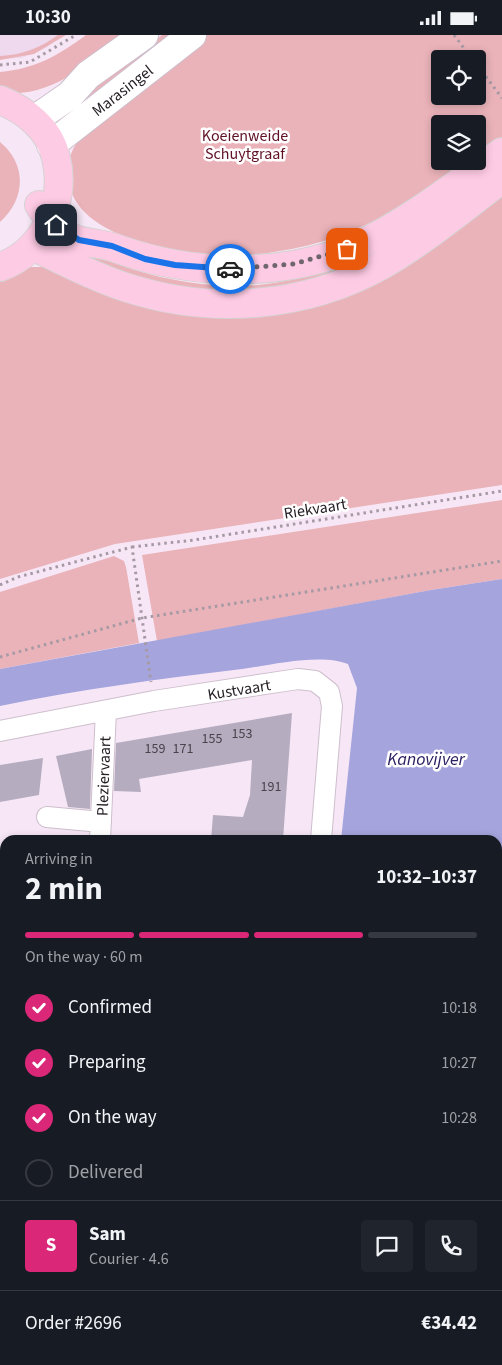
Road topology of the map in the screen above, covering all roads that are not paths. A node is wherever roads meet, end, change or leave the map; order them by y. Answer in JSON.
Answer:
{"nodes":[{"id":1,"x":144,"y":35,"type":"edge"},
{"id":2,"x":192,"y":35,"type":"edge"},
{"id":3,"x":14,"y":114,"type":"edge"},
{"id":4,"x":51,"y":145,"type":"junction"},
{"id":5,"x":502,"y":152,"type":"edge"},
{"id":6,"x":502,"y":179,"type":"edge"},
{"id":7,"x":48,"y":209,"type":"junction"},
{"id":8,"x":34,"y":247,"type":"junction"},
{"id":9,"x":0,"y":249,"type":"edge"},
{"id":10,"x":0,"y":267,"type":"edge"},
{"id":11,"x":106,"y":711,"type":"junction"},
{"id":12,"x":0,"y":731,"type":"edge"},
{"id":13,"x":47,"y":817,"type":"dead end"},
{"id":14,"x":101,"y":831,"type":"edge"},
{"id":15,"x":321,"y":835,"type":"edge"}],
"edges":[{"from":1,"to":3,"type":"street","name":"Marasingel"},
{"from":2,"to":4,"type":"street","name":"Marasingel"},
{"from":3,"to":4,"type":"main road"},
{"from":3,"to":7,"type":"main road"},
{"from":4,"to":7,"type":"main road"},
{"from":5,"to":7,"type":"main road"},
{"from":6,"to":8,"type":"main road"},
{"from":7,"to":8,"type":"main road"},
{"from":7,"to":9,"type":"main road"},
{"from":8,"to":10,"type":"main road"},
{"from":11,"to":12,"type":"street","name":"Kustvaart"},
{"from":11,"to":14,"type":"street","name":"Pleziervaart"},
{"from":11,"to":15,"type":"street","name":"Kustvaart"},
{"from":13,"to":14,"type":"street"}]}
